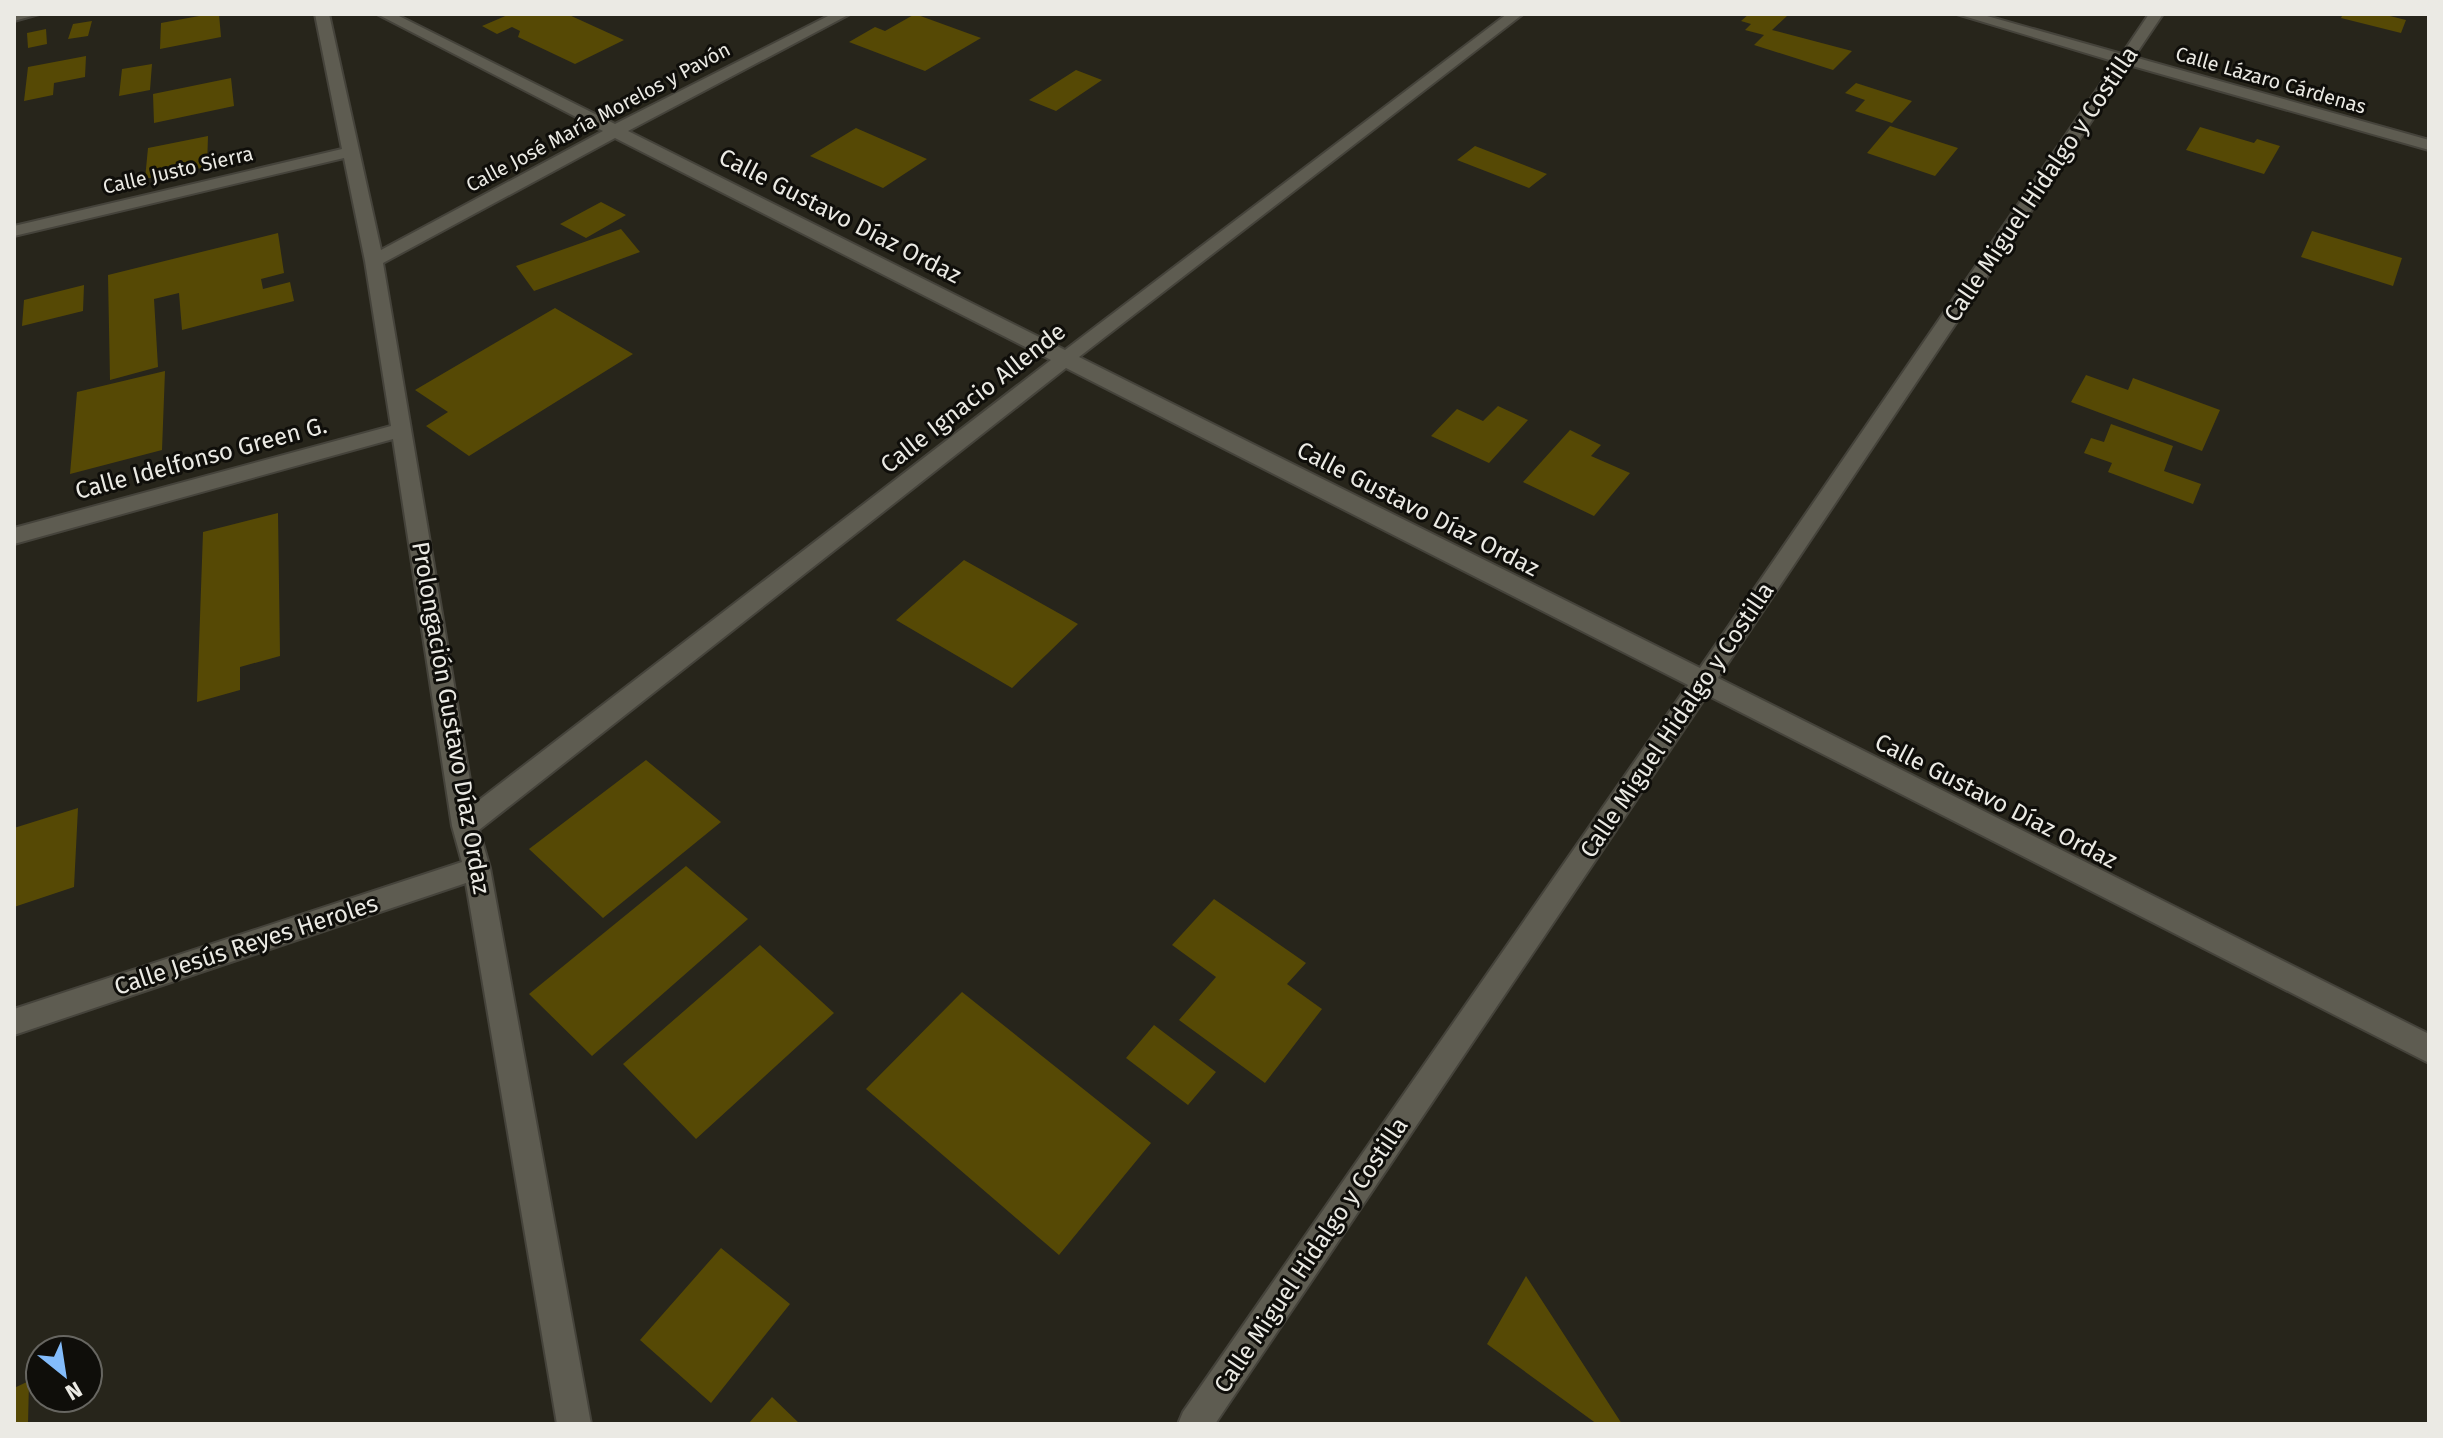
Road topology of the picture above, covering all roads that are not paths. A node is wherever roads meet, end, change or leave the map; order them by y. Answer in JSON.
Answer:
{"nodes":[{"id":1,"x":32,"y":14,"type":"edge"},
{"id":2,"x":322,"y":14,"type":"edge"},
{"id":3,"x":384,"y":14,"type":"edge"},
{"id":4,"x":843,"y":14,"type":"edge"},
{"id":5,"x":1516,"y":14,"type":"edge"},
{"id":6,"x":1964,"y":14,"type":"edge"},
{"id":7,"x":2156,"y":14,"type":"edge"},
{"id":8,"x":14,"y":17,"type":"edge"},
{"id":9,"x":2124,"y":59,"type":"junction"},
{"id":10,"x":615,"y":131,"type":"junction"},
{"id":11,"x":2429,"y":145,"type":"edge"},
{"id":12,"x":351,"y":152,"type":"junction"},
{"id":13,"x":14,"y":231,"type":"edge"},
{"id":14,"x":374,"y":261,"type":"junction"},
{"id":15,"x":1065,"y":359,"type":"junction"},
{"id":16,"x":401,"y":430,"type":"junction"},
{"id":17,"x":14,"y":536,"type":"edge"},
{"id":18,"x":1703,"y":682,"type":"junction"},
{"id":19,"x":465,"y":826,"type":"junction"},
{"id":20,"x":477,"y":868,"type":"junction"},
{"id":21,"x":14,"y":1022,"type":"edge"},
{"id":22,"x":2429,"y":1049,"type":"edge"},
{"id":23,"x":574,"y":1424,"type":"edge"},
{"id":24,"x":1195,"y":1424,"type":"edge"}],
"edges":[{"from":1,"to":8,"type":"street"},
{"from":2,"to":12,"type":"street","name":"Prolongación Gustavo Díaz Ordaz"},
{"from":3,"to":10,"type":"street","name":"Calle Gustavo Díaz Ordaz"},
{"from":4,"to":10,"type":"street","name":"Calle José María Morelos y Pavón"},
{"from":5,"to":15,"type":"street","name":"Calle Ignacio Allende"},
{"from":6,"to":9,"type":"street","name":"Calle Lázaro Cárdenas"},
{"from":7,"to":9,"type":"street","name":"Calle Miguel Hidalgo y Costilla"},
{"from":9,"to":11,"type":"street","name":"Calle Lázaro Cárdenas"},
{"from":9,"to":18,"type":"street","name":"Calle Miguel Hidalgo y Costilla"},
{"from":10,"to":14,"type":"street","name":"Calle José María Morelos y Pavón"},
{"from":10,"to":15,"type":"street","name":"Calle Gustavo Díaz Ordaz"},
{"from":12,"to":13,"type":"street","name":"Calle Justo Sierra"},
{"from":12,"to":14,"type":"street","name":"Prolongación Gustavo Díaz Ordaz"},
{"from":14,"to":16,"type":"street","name":"Prolongación Gustavo Díaz Ordaz"},
{"from":15,"to":18,"type":"street","name":"Calle Gustavo Díaz Ordaz"},
{"from":15,"to":19,"type":"street","name":"Calle Ignacio Allende"},
{"from":16,"to":17,"type":"street","name":"Calle Idelfonso Green G."},
{"from":16,"to":19,"type":"street","name":"Prolongación Gustavo Díaz Ordaz"},
{"from":18,"to":22,"type":"street","name":"Calle Gustavo Díaz Ordaz"},
{"from":18,"to":24,"type":"street","name":"Calle Miguel Hidalgo y Costilla"},
{"from":19,"to":20,"type":"street","name":"Prolongación Gustavo Díaz Ordaz"},
{"from":20,"to":21,"type":"street","name":"Calle Jesús Reyes Heroles"},
{"from":20,"to":23,"type":"street","name":"Prolongación Gustavo Díaz Ordaz"}]}
